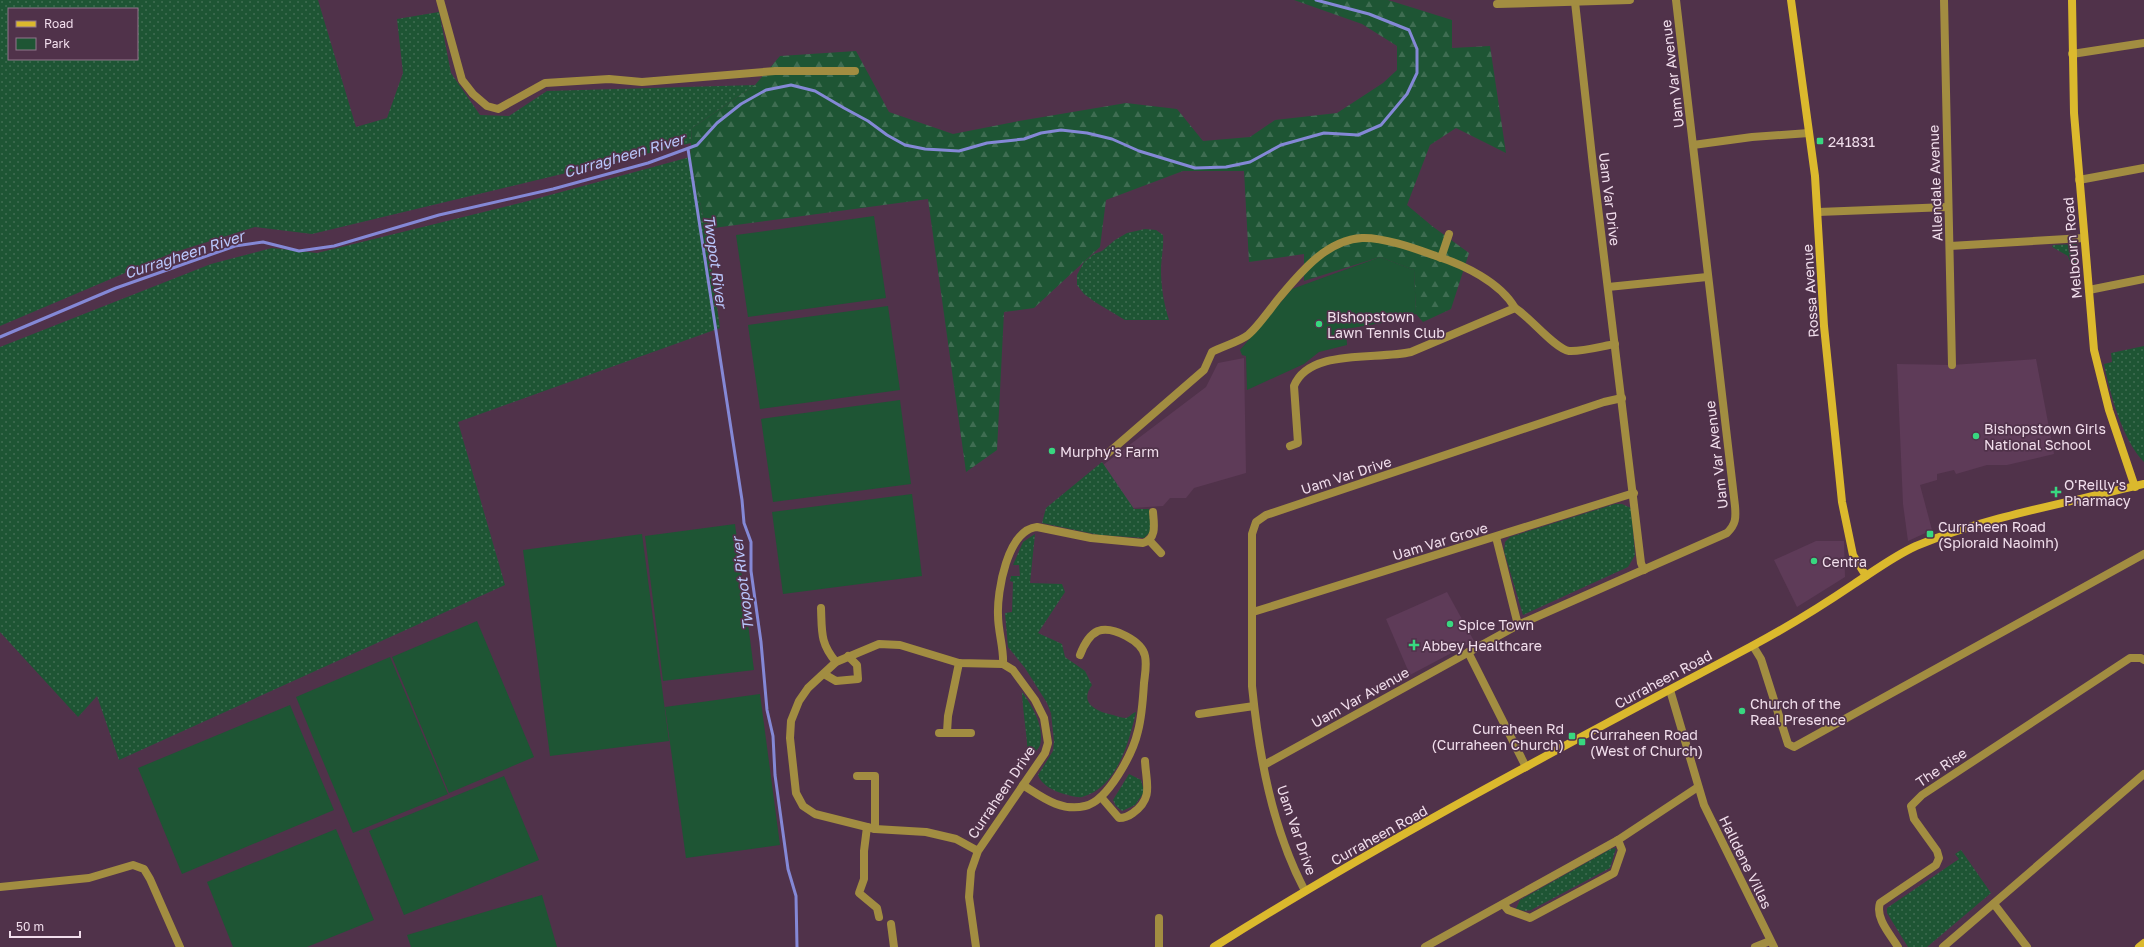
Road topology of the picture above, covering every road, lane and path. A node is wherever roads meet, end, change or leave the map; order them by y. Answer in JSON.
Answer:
{"nodes":[{"id":1,"x":440,"y":0,"type":"edge"},
{"id":2,"x":1630,"y":0,"type":"edge"},
{"id":3,"x":1676,"y":0,"type":"edge"},
{"id":4,"x":1791,"y":0,"type":"edge"},
{"id":5,"x":1944,"y":0,"type":"edge"},
{"id":6,"x":2072,"y":0,"type":"edge"},
{"id":7,"x":1575,"y":2,"type":"junction"},
{"id":8,"x":1497,"y":4,"type":"dead end"},
{"id":9,"x":2144,"y":43,"type":"edge"},
{"id":10,"x":2072,"y":54,"type":"junction"},
{"id":11,"x":855,"y":70,"type":"dead end"},
{"id":12,"x":1809,"y":133,"type":"junction"},
{"id":13,"x":1693,"y":145,"type":"junction"},
{"id":14,"x":2144,"y":168,"type":"edge"},
{"id":15,"x":2079,"y":180,"type":"junction"},
{"id":16,"x":1948,"y":207,"type":"junction"},
{"id":17,"x":1818,"y":212,"type":"junction"},
{"id":18,"x":1449,"y":234,"type":"dead end"},
{"id":19,"x":2084,"y":238,"type":"junction"},
{"id":20,"x":1950,"y":246,"type":"junction"},
{"id":21,"x":1441,"y":258,"type":"junction"},
{"id":22,"x":1707,"y":277,"type":"junction"},
{"id":23,"x":2144,"y":279,"type":"edge"},
{"id":24,"x":1608,"y":287,"type":"junction"},
{"id":25,"x":2089,"y":290,"type":"junction"},
{"id":26,"x":1515,"y":308,"type":"junction"},
{"id":27,"x":1615,"y":344,"type":"junction"},
{"id":28,"x":1952,"y":365,"type":"dead end"},
{"id":29,"x":1622,"y":398,"type":"junction"},
{"id":30,"x":1290,"y":446,"type":"dead end"},
{"id":31,"x":1107,"y":454,"type":"dead end"},
{"id":32,"x":2144,"y":484,"type":"edge"},
{"id":33,"x":2135,"y":486,"type":"junction"},
{"id":34,"x":1634,"y":493,"type":"junction"},
{"id":35,"x":1153,"y":512,"type":"dead end"},
{"id":36,"x":1496,"y":537,"type":"junction"},
{"id":37,"x":1149,"y":540,"type":"junction"},
{"id":38,"x":1161,"y":553,"type":"dead end"},
{"id":39,"x":2144,"y":554,"type":"edge"},
{"id":40,"x":1644,"y":570,"type":"junction"},
{"id":41,"x":1866,"y":576,"type":"junction"},
{"id":42,"x":821,"y":608,"type":"dead end"},
{"id":43,"x":1253,"y":612,"type":"junction"},
{"id":44,"x":1518,"y":625,"type":"junction"},
{"id":45,"x":1753,"y":646,"type":"junction"},
{"id":46,"x":1468,"y":652,"type":"junction"},
{"id":47,"x":1080,"y":655,"type":"dead end"},
{"id":48,"x":848,"y":656,"type":"junction"},
{"id":49,"x":2144,"y":660,"type":"edge"},
{"id":50,"x":836,"y":662,"type":"junction"},
{"id":51,"x":959,"y":663,"type":"junction"},
{"id":52,"x":1003,"y":664,"type":"junction"},
{"id":53,"x":824,"y":674,"type":"junction"},
{"id":54,"x":1670,"y":690,"type":"junction"},
{"id":55,"x":1254,"y":706,"type":"junction"},
{"id":56,"x":1199,"y":714,"type":"dead end"},
{"id":57,"x":971,"y":733,"type":"dead end"},
{"id":58,"x":1144,"y":762,"type":"dead end"},
{"id":59,"x":1264,"y":765,"type":"junction"},
{"id":60,"x":1526,"y":767,"type":"junction"},
{"id":61,"x":2144,"y":774,"type":"edge"},
{"id":62,"x":857,"y":776,"type":"dead end"},
{"id":63,"x":1023,"y":785,"type":"junction"},
{"id":64,"x":1698,"y":787,"type":"junction"},
{"id":65,"x":1101,"y":797,"type":"junction"},
{"id":66,"x":871,"y":828,"type":"junction"},
{"id":67,"x":1618,"y":840,"type":"junction"},
{"id":68,"x":978,"y":851,"type":"junction"},
{"id":69,"x":0,"y":887,"type":"edge"},
{"id":70,"x":1305,"y":891,"type":"junction"},
{"id":71,"x":1994,"y":904,"type":"junction"},
{"id":72,"x":1504,"y":905,"type":"junction"},
{"id":73,"x":879,"y":917,"type":"dead end"},
{"id":74,"x":1158,"y":918,"type":"dead end"},
{"id":75,"x":891,"y":924,"type":"dead end"},
{"id":76,"x":2144,"y":943,"type":"edge"},
{"id":77,"x":1772,"y":944,"type":"edge"},
{"id":78,"x":180,"y":947,"type":"edge"},
{"id":79,"x":894,"y":947,"type":"edge"},
{"id":80,"x":976,"y":947,"type":"edge"},
{"id":81,"x":1159,"y":947,"type":"edge"},
{"id":82,"x":1214,"y":947,"type":"edge"},
{"id":83,"x":1425,"y":947,"type":"edge"},
{"id":84,"x":1755,"y":947,"type":"edge"},
{"id":85,"x":1898,"y":947,"type":"edge"},
{"id":86,"x":1943,"y":947,"type":"edge"},
{"id":87,"x":2027,"y":947,"type":"edge"},
{"id":88,"x":2139,"y":947,"type":"edge"}],
"edges":[{"from":1,"to":11,"type":"street"},
{"from":2,"to":7,"type":"street"},
{"from":3,"to":13,"type":"street","name":"Uam Var Avenue"},
{"from":4,"to":12,"type":"street","name":"Rossa Avenue"},
{"from":5,"to":16,"type":"street","name":"Allendale Avenue"},
{"from":6,"to":10,"type":"street","name":"Melbourn Road"},
{"from":7,"to":8,"type":"street"},
{"from":7,"to":24,"type":"street","name":"Uam Var Drive"},
{"from":9,"to":10,"type":"street"},
{"from":10,"to":15,"type":"street","name":"Melbourn Road"},
{"from":12,"to":13,"type":"street","name":"Uam Var Avenue"},
{"from":12,"to":17,"type":"street","name":"Rossa Avenue"},
{"from":13,"to":22,"type":"street","name":"Uam Var Avenue"},
{"from":14,"to":15,"type":"street"},
{"from":15,"to":19,"type":"street","name":"Melbourn Road"},
{"from":16,"to":17,"type":"street"},
{"from":16,"to":20,"type":"street","name":"Allendale Avenue"},
{"from":17,"to":41,"type":"street","name":"Rossa Avenue"},
{"from":18,"to":21,"type":"street"},
{"from":19,"to":20,"type":"street"},
{"from":19,"to":25,"type":"street","name":"Melbourn Road"},
{"from":20,"to":28,"type":"street","name":"Allendale Avenue"},
{"from":21,"to":26,"type":"street"},
{"from":21,"to":31,"type":"street"},
{"from":22,"to":24,"type":"street"},
{"from":22,"to":40,"type":"street","name":"Uam Var Avenue"},
{"from":23,"to":25,"type":"street"},
{"from":24,"to":27,"type":"street","name":"Uam Var Drive"},
{"from":25,"to":33,"type":"street","name":"Melbourn Road"},
{"from":26,"to":27,"type":"street"},
{"from":26,"to":30,"type":"street"},
{"from":27,"to":29,"type":"street","name":"Uam Var Drive"},
{"from":29,"to":34,"type":"street","name":"Uam Var Drive"},
{"from":29,"to":43,"type":"street","name":"Uam Var Drive"},
{"from":32,"to":33,"type":"street","name":"Curraheen Road"},
{"from":33,"to":41,"type":"street","name":"Curraheen Road"},
{"from":34,"to":36,"type":"street","name":"Uam Var Grove"},
{"from":34,"to":40,"type":"street","name":"Uam Var Drive"},
{"from":35,"to":37,"type":"street"},
{"from":36,"to":43,"type":"street","name":"Uam Var Grove"},
{"from":36,"to":44,"type":"street"},
{"from":37,"to":38,"type":"street"},
{"from":37,"to":52,"type":"street"},
{"from":39,"to":45,"type":"street"},
{"from":40,"to":44,"type":"street","name":"Uam Var Avenue"},
{"from":41,"to":45,"type":"street","name":"Curraheen Road"},
{"from":42,"to":50,"type":"street"},
{"from":43,"to":55,"type":"street","name":"Uam Var Drive"},
{"from":44,"to":46,"type":"street","name":"Uam Var Avenue"},
{"from":45,"to":54,"type":"street","name":"Curraheen Road"},
{"from":46,"to":59,"type":"street","name":"Uam Var Avenue"},
{"from":46,"to":60,"type":"street"},
{"from":47,"to":65,"type":"street"},
{"from":48,"to":50,"type":"street","name":"Curraheen Drive"},
{"from":48,"to":51,"type":"street","name":"Curraheen Drive"},
{"from":48,"to":53,"type":"street"},
{"from":49,"to":85,"type":"street","name":"The Rise"},
{"from":50,"to":53,"type":"street","name":"Curraheen Drive"},
{"from":51,"to":52,"type":"street","name":"Curraheen Drive"},
{"from":51,"to":57,"type":"street"},
{"from":52,"to":63,"type":"street","name":"Curraheen Drive"},
{"from":53,"to":66,"type":"street","name":"Curraheen Drive"},
{"from":54,"to":60,"type":"street","name":"Curraheen Road"},
{"from":54,"to":64,"type":"street","name":"Halldene Villas"},
{"from":55,"to":56,"type":"street"},
{"from":55,"to":59,"type":"street","name":"Uam Var Drive"},
{"from":58,"to":65,"type":"street"},
{"from":59,"to":70,"type":"street","name":"Uam Var Drive"},
{"from":60,"to":70,"type":"street","name":"Curraheen Road"},
{"from":61,"to":71,"type":"street"},
{"from":62,"to":66,"type":"street"},
{"from":63,"to":65,"type":"street"},
{"from":63,"to":68,"type":"street","name":"Curraheen Drive"},
{"from":64,"to":67,"type":"street"},
{"from":64,"to":77,"type":"street","name":"Halldene Villas"},
{"from":66,"to":68,"type":"street","name":"Curraheen Drive"},
{"from":66,"to":73,"type":"street"},
{"from":67,"to":72,"type":"street"},
{"from":67,"to":72,"type":"street"},
{"from":68,"to":80,"type":"street","name":"Curraheen Drive"},
{"from":69,"to":78,"type":"street"},
{"from":70,"to":82,"type":"street","name":"Curraheen Road"},
{"from":71,"to":86,"type":"street"},
{"from":71,"to":87,"type":"street"},
{"from":72,"to":83,"type":"street"},
{"from":74,"to":81,"type":"street"},
{"from":75,"to":79,"type":"street"},
{"from":76,"to":88,"type":"street"},
{"from":77,"to":84,"type":"street"}]}
